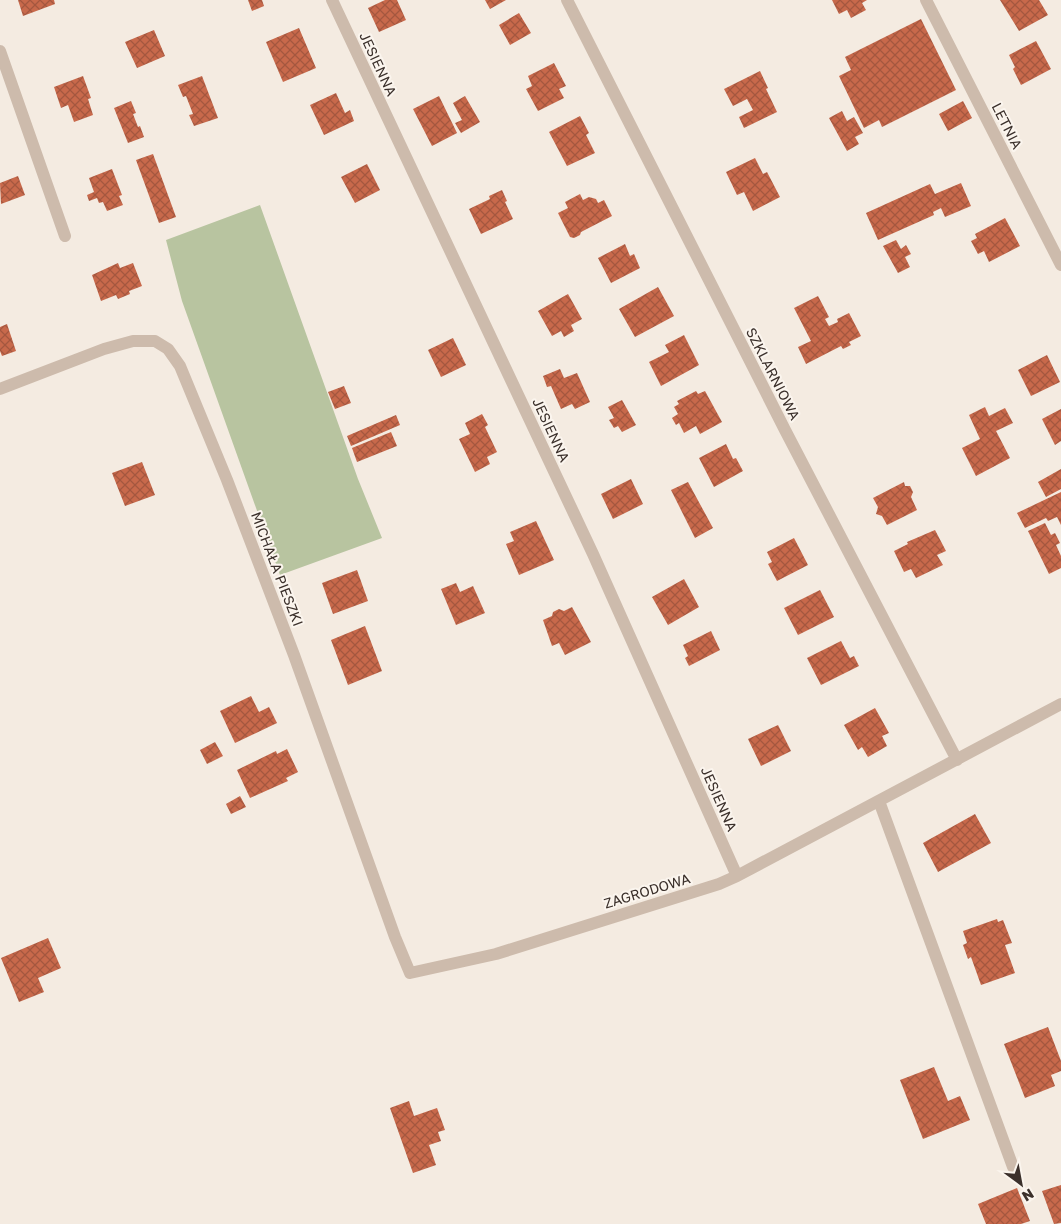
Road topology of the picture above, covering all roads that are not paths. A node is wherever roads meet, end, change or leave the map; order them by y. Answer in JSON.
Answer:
{"nodes":[{"id":1,"x":332,"y":0,"type":"edge"},
{"id":2,"x":566,"y":0,"type":"edge"},
{"id":3,"x":926,"y":0,"type":"edge"},
{"id":4,"x":0,"y":51,"type":"edge"},
{"id":5,"x":65,"y":236,"type":"dead end"},
{"id":6,"x":1061,"y":265,"type":"edge"},
{"id":7,"x":0,"y":389,"type":"edge"},
{"id":8,"x":1061,"y":704,"type":"edge"},
{"id":9,"x":957,"y":760,"type":"junction"},
{"id":10,"x":879,"y":801,"type":"junction"},
{"id":11,"x":737,"y":876,"type":"junction"},
{"id":12,"x":410,"y":973,"type":"joint"},
{"id":13,"x":1013,"y":1167,"type":"dead end"}],
"edges":[{"from":1,"to":11,"type":"street","name":"JESIENNA"},
{"from":2,"to":9,"type":"street","name":"SZKLARNIOWA"},
{"from":3,"to":6,"type":"street","name":"LETNIA"},
{"from":4,"to":5,"type":"street"},
{"from":7,"to":12,"type":"street","name":"MICHAŁA PIESZKI"},
{"from":8,"to":9,"type":"street","name":"ZAGRODOWA"},
{"from":9,"to":10,"type":"street","name":"ZAGRODOWA"},
{"from":10,"to":11,"type":"street","name":"ZAGRODOWA"},
{"from":10,"to":13,"type":"street"},
{"from":11,"to":12,"type":"street","name":"ZAGRODOWA"}]}
